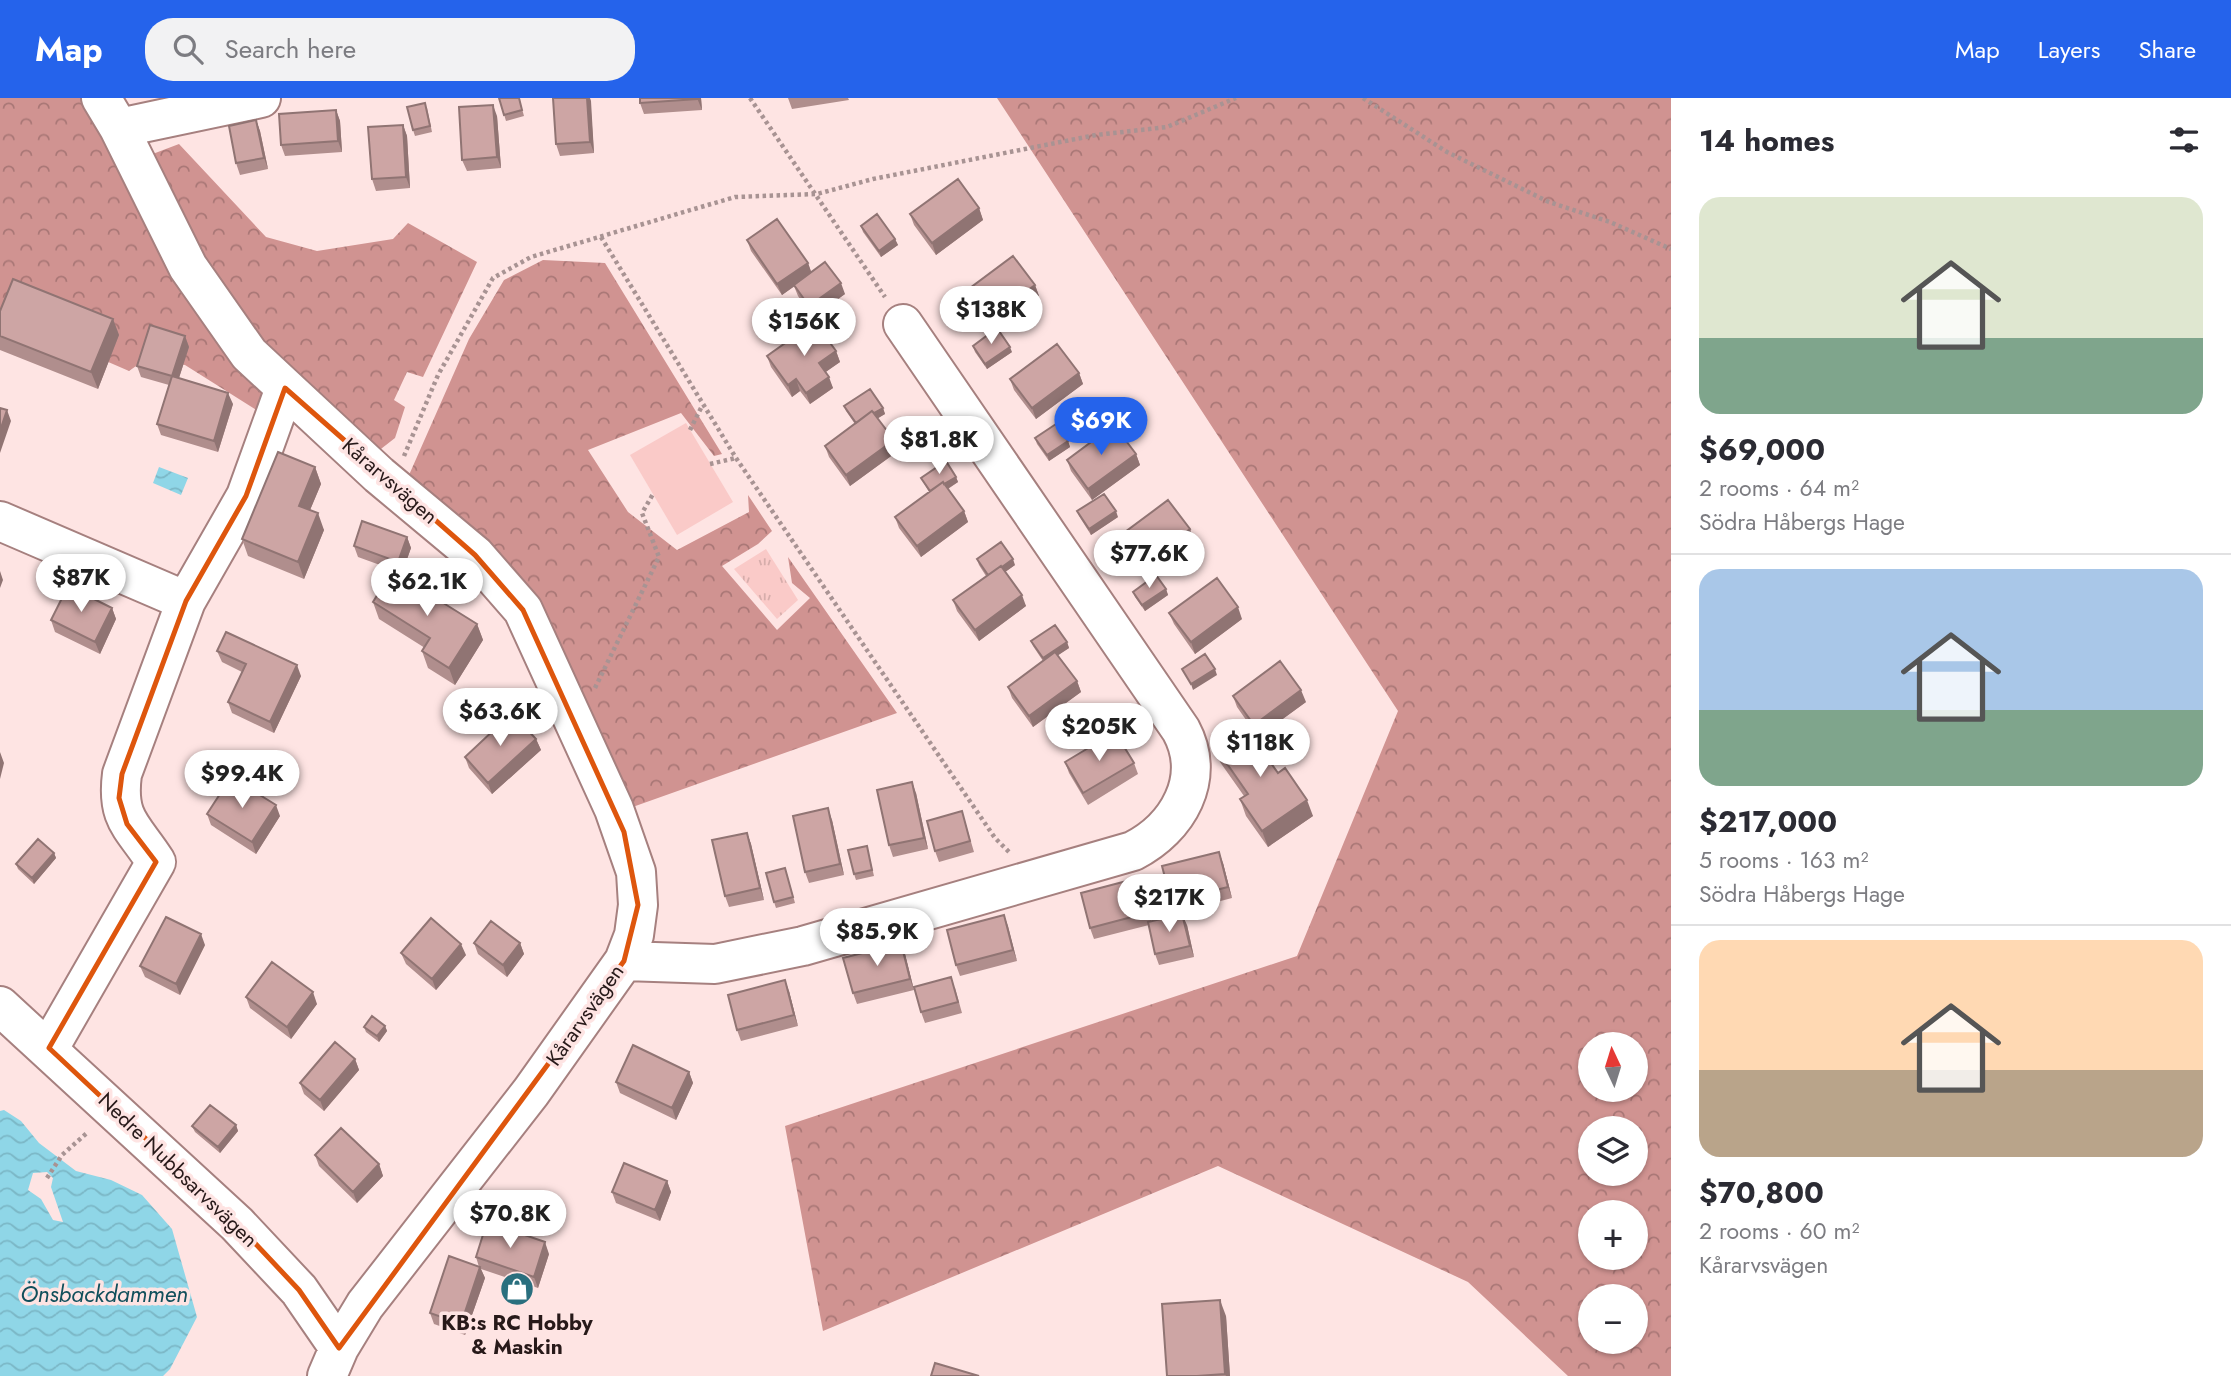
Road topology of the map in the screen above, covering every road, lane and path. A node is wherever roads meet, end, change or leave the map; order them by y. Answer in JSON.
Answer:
{"nodes":[{"id":1,"x":261,"y":98,"type":"edge"},
{"id":2,"x":750,"y":98,"type":"edge"},
{"id":3,"x":1236,"y":98,"type":"edge"},
{"id":4,"x":1363,"y":98,"type":"edge"},
{"id":5,"x":110,"y":113,"type":"edge"},
{"id":6,"x":817,"y":194,"type":"junction"},
{"id":7,"x":601,"y":237,"type":"junction"},
{"id":8,"x":1671,"y":249,"type":"edge"},
{"id":9,"x":903,"y":324,"type":"joint"},
{"id":10,"x":285,"y":388,"type":"junction"},
{"id":11,"x":702,"y":406,"type":"junction"},
{"id":12,"x":690,"y":429,"type":"dead end"},
{"id":13,"x":736,"y":458,"type":"junction"},
{"id":14,"x":710,"y":464,"type":"dead end"},
{"id":15,"x":391,"y":485,"type":"junction"},
{"id":16,"x":653,"y":495,"type":"dead end"},
{"id":17,"x":0,"y":522,"type":"edge"},
{"id":18,"x":186,"y":601,"type":"junction"},
{"id":19,"x":576,"y":727,"type":"junction"},
{"id":20,"x":1034,"y":878,"type":"junction"},
{"id":21,"x":624,"y":961,"type":"junction"},
{"id":22,"x":0,"y":1006,"type":"edge"},
{"id":23,"x":49,"y":1048,"type":"junction"},
{"id":24,"x":62,"y":1155,"type":"dead end"},
{"id":25,"x":47,"y":1178,"type":"dead end"},
{"id":26,"x":333,"y":1362,"type":"edge"}],
"edges":[{"from":1,"to":5,"type":"street"},
{"from":2,"to":6,"type":"path"},
{"from":3,"to":6,"type":"path"},
{"from":4,"to":8,"type":"path"},
{"from":5,"to":10,"type":"street","name":"Kårarvsvägen"},
{"from":6,"to":7,"type":"path"},
{"from":6,"to":9,"type":"path"},
{"from":7,"to":11,"type":"path"},
{"from":7,"to":15,"type":"path"},
{"from":9,"to":20,"type":"street"},
{"from":10,"to":15,"type":"street","name":"Kårarvsvägen"},
{"from":10,"to":18,"type":"street"},
{"from":11,"to":12,"type":"path"},
{"from":11,"to":13,"type":"path"},
{"from":13,"to":14,"type":"path"},
{"from":13,"to":20,"type":"path"},
{"from":15,"to":19,"type":"street","name":"Kårarvsvägen"},
{"from":16,"to":19,"type":"path"},
{"from":17,"to":18,"type":"street"},
{"from":18,"to":23,"type":"street"},
{"from":19,"to":21,"type":"street","name":"Kårarvsvägen"},
{"from":20,"to":21,"type":"street"},
{"from":21,"to":26,"type":"street","name":"Kårarvsvägen"},
{"from":22,"to":23,"type":"street","name":"Nedre Nubbsarvsvägen"},
{"from":23,"to":26,"type":"street","name":"Nedre Nubbsarvsvägen"},
{"from":24,"to":25,"type":"path"}]}
